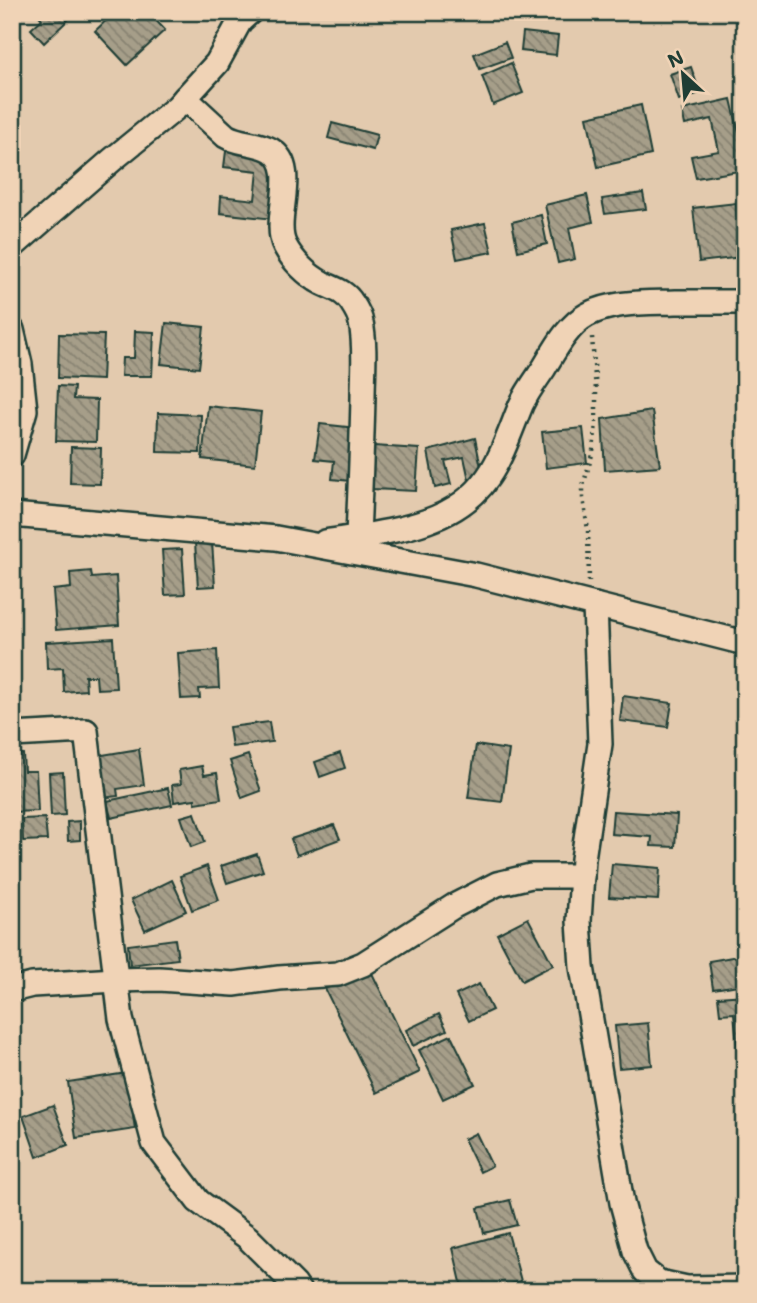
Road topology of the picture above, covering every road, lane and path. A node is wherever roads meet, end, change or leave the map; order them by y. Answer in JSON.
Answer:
{"nodes":[{"id":1,"x":250,"y":12,"type":"edge"},
{"id":2,"x":185,"y":98,"type":"junction"},
{"id":3,"x":12,"y":247,"type":"edge"},
{"id":4,"x":745,"y":302,"type":"edge"},
{"id":5,"x":591,"y":314,"type":"junction"},
{"id":6,"x":12,"y":330,"type":"edge"},
{"id":7,"x":12,"y":455,"type":"edge"},
{"id":8,"x":12,"y":514,"type":"edge"},
{"id":9,"x":358,"y":536,"type":"junction"},
{"id":10,"x":309,"y":544,"type":"junction"},
{"id":11,"x":592,"y":604,"type":"junction"},
{"id":12,"x":745,"y":643,"type":"edge"},
{"id":13,"x":12,"y":734,"type":"edge"},
{"id":14,"x":582,"y":876,"type":"junction"},
{"id":15,"x":116,"y":980,"type":"junction"},
{"id":16,"x":12,"y":990,"type":"edge"},
{"id":17,"x":658,"y":1287,"type":"edge"},
{"id":18,"x":745,"y":1287,"type":"edge"},
{"id":19,"x":299,"y":1291,"type":"edge"}],
"edges":[{"from":1,"to":2,"type":"street"},
{"from":2,"to":3,"type":"street"},
{"from":2,"to":9,"type":"street"},
{"from":4,"to":5,"type":"street"},
{"from":5,"to":9,"type":"street"},
{"from":5,"to":11,"type":"path"},
{"from":6,"to":7,"type":"street"},
{"from":8,"to":10,"type":"street"},
{"from":9,"to":10,"type":"street"},
{"from":10,"to":11,"type":"street"},
{"from":11,"to":12,"type":"street"},
{"from":11,"to":14,"type":"street"},
{"from":13,"to":15,"type":"street"},
{"from":14,"to":15,"type":"street"},
{"from":14,"to":17,"type":"street"},
{"from":15,"to":16,"type":"street"},
{"from":15,"to":19,"type":"street"},
{"from":17,"to":18,"type":"street"}]}
